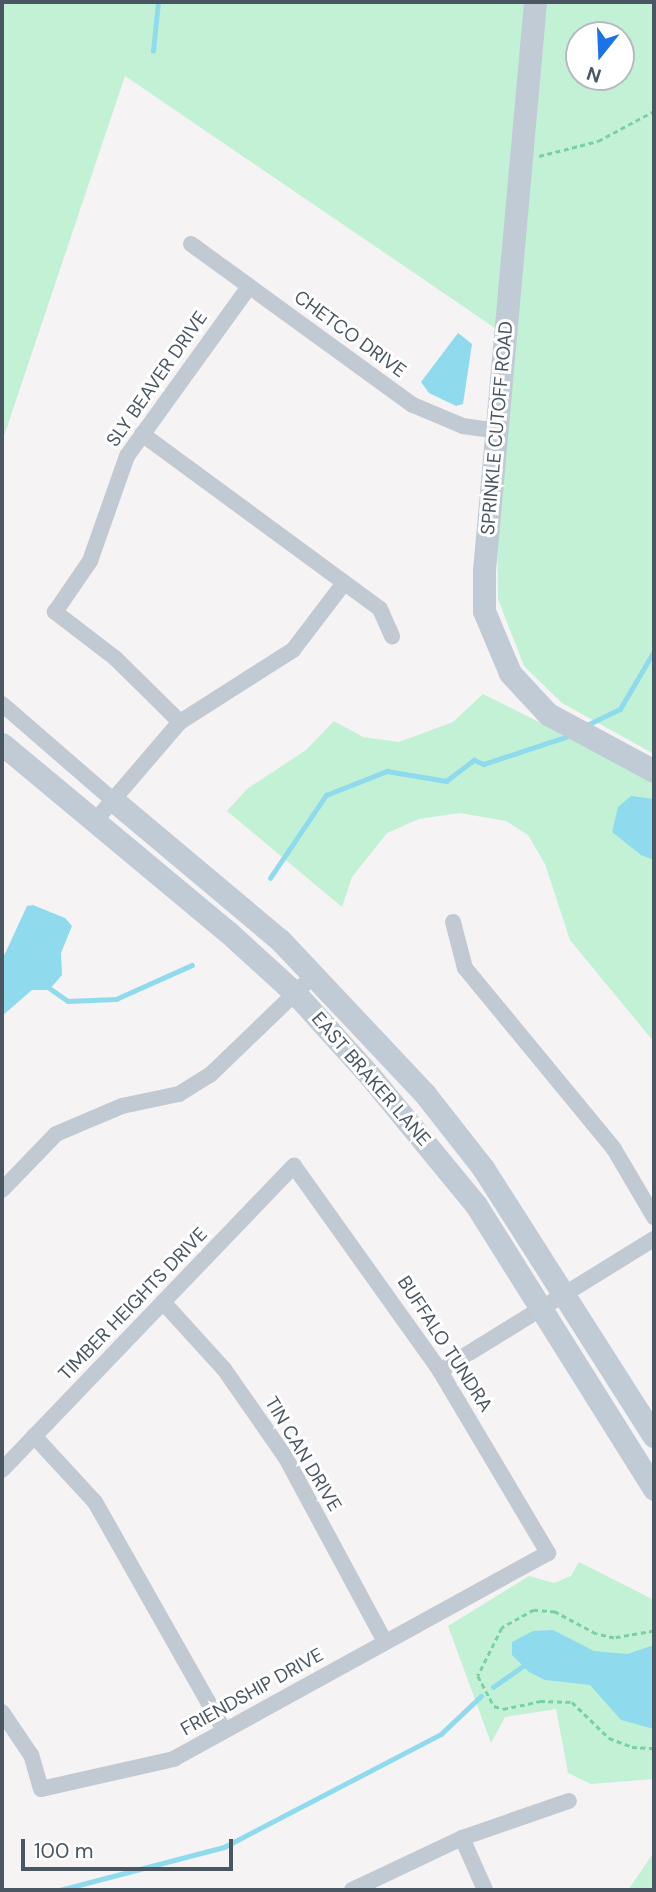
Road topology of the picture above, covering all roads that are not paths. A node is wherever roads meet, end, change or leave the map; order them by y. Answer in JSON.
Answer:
{"nodes":[{"id":1,"x":535,"y":2,"type":"edge"},
{"id":2,"x":191,"y":244,"type":"dead end"},
{"id":3,"x":249,"y":287,"type":"junction"},
{"id":4,"x":498,"y":431,"type":"junction"},
{"id":5,"x":142,"y":434,"type":"junction"},
{"id":6,"x":344,"y":583,"type":"junction"},
{"id":7,"x":392,"y":636,"type":"dead end"},
{"id":8,"x":2,"y":704,"type":"edge"},
{"id":9,"x":180,"y":722,"type":"junction"},
{"id":10,"x":2,"y":744,"type":"edge"},
{"id":11,"x":654,"y":771,"type":"edge"},
{"id":12,"x":113,"y":800,"type":"junction"},
{"id":13,"x":95,"y":821,"type":"junction"},
{"id":14,"x":453,"y":922,"type":"dead end"},
{"id":15,"x":315,"y":974,"type":"junction"},
{"id":16,"x":296,"y":994,"type":"junction"},
{"id":17,"x":294,"y":1166,"type":"joint"},
{"id":18,"x":2,"y":1189,"type":"edge"},
{"id":19,"x":654,"y":1217,"type":"edge"},
{"id":20,"x":654,"y":1239,"type":"edge"},
{"id":21,"x":566,"y":1293,"type":"junction"},
{"id":22,"x":163,"y":1302,"type":"junction"},
{"id":23,"x":543,"y":1308,"type":"junction"},
{"id":24,"x":440,"y":1371,"type":"junction"},
{"id":25,"x":34,"y":1436,"type":"junction"},
{"id":26,"x":654,"y":1436,"type":"edge"},
{"id":27,"x":2,"y":1470,"type":"edge"},
{"id":28,"x":654,"y":1489,"type":"edge"},
{"id":29,"x":548,"y":1553,"type":"joint"},
{"id":30,"x":385,"y":1642,"type":"junction"},
{"id":31,"x":2,"y":1712,"type":"edge"},
{"id":32,"x":224,"y":1730,"type":"junction"},
{"id":33,"x":569,"y":1801,"type":"dead end"},
{"id":34,"x":462,"y":1838,"type":"junction"},
{"id":35,"x":352,"y":1890,"type":"edge"},
{"id":36,"x":485,"y":1890,"type":"edge"}],
"edges":[{"from":1,"to":4,"type":"street","name":"SPRINKLE CUTOFF ROAD"},
{"from":2,"to":3,"type":"street","name":"CHETCO DRIVE"},
{"from":3,"to":4,"type":"street","name":"CHETCO DRIVE"},
{"from":3,"to":5,"type":"street","name":"SLY BEAVER DRIVE"},
{"from":4,"to":11,"type":"street","name":"SPRINKLE CUTOFF ROAD"},
{"from":5,"to":6,"type":"street"},
{"from":5,"to":9,"type":"street","name":"SLY BEAVER DRIVE"},
{"from":6,"to":7,"type":"street"},
{"from":6,"to":9,"type":"street"},
{"from":8,"to":12,"type":"street","name":"EAST BRAKER LANE"},
{"from":9,"to":12,"type":"street"},
{"from":10,"to":13,"type":"street","name":"EAST BRAKER LANE"},
{"from":12,"to":13,"type":"street"},
{"from":12,"to":15,"type":"street","name":"EAST BRAKER LANE"},
{"from":13,"to":16,"type":"street","name":"EAST BRAKER LANE"},
{"from":14,"to":19,"type":"street"},
{"from":15,"to":16,"type":"street"},
{"from":15,"to":21,"type":"street","name":"EAST BRAKER LANE"},
{"from":16,"to":18,"type":"street"},
{"from":16,"to":23,"type":"street","name":"EAST BRAKER LANE"},
{"from":17,"to":22,"type":"street","name":"TIMBER HEIGHTS DRIVE"},
{"from":17,"to":24,"type":"street","name":"BUFFALO TUNDRA"},
{"from":20,"to":21,"type":"street"},
{"from":21,"to":23,"type":"street"},
{"from":21,"to":26,"type":"street","name":"EAST BRAKER LANE"},
{"from":22,"to":25,"type":"street","name":"TIMBER HEIGHTS DRIVE"},
{"from":22,"to":30,"type":"street","name":"TIN CAN DRIVE"},
{"from":23,"to":24,"type":"street"},
{"from":23,"to":28,"type":"street","name":"EAST BRAKER LANE"},
{"from":24,"to":29,"type":"street","name":"BUFFALO TUNDRA"},
{"from":25,"to":27,"type":"street","name":"TIMBER HEIGHTS DRIVE"},
{"from":25,"to":32,"type":"street"},
{"from":29,"to":30,"type":"street","name":"FRIENDSHIP DRIVE"},
{"from":30,"to":32,"type":"street","name":"FRIENDSHIP DRIVE"},
{"from":31,"to":32,"type":"street","name":"FRIENDSHIP DRIVE"},
{"from":33,"to":34,"type":"street"},
{"from":34,"to":35,"type":"street"},
{"from":34,"to":36,"type":"street"}]}
